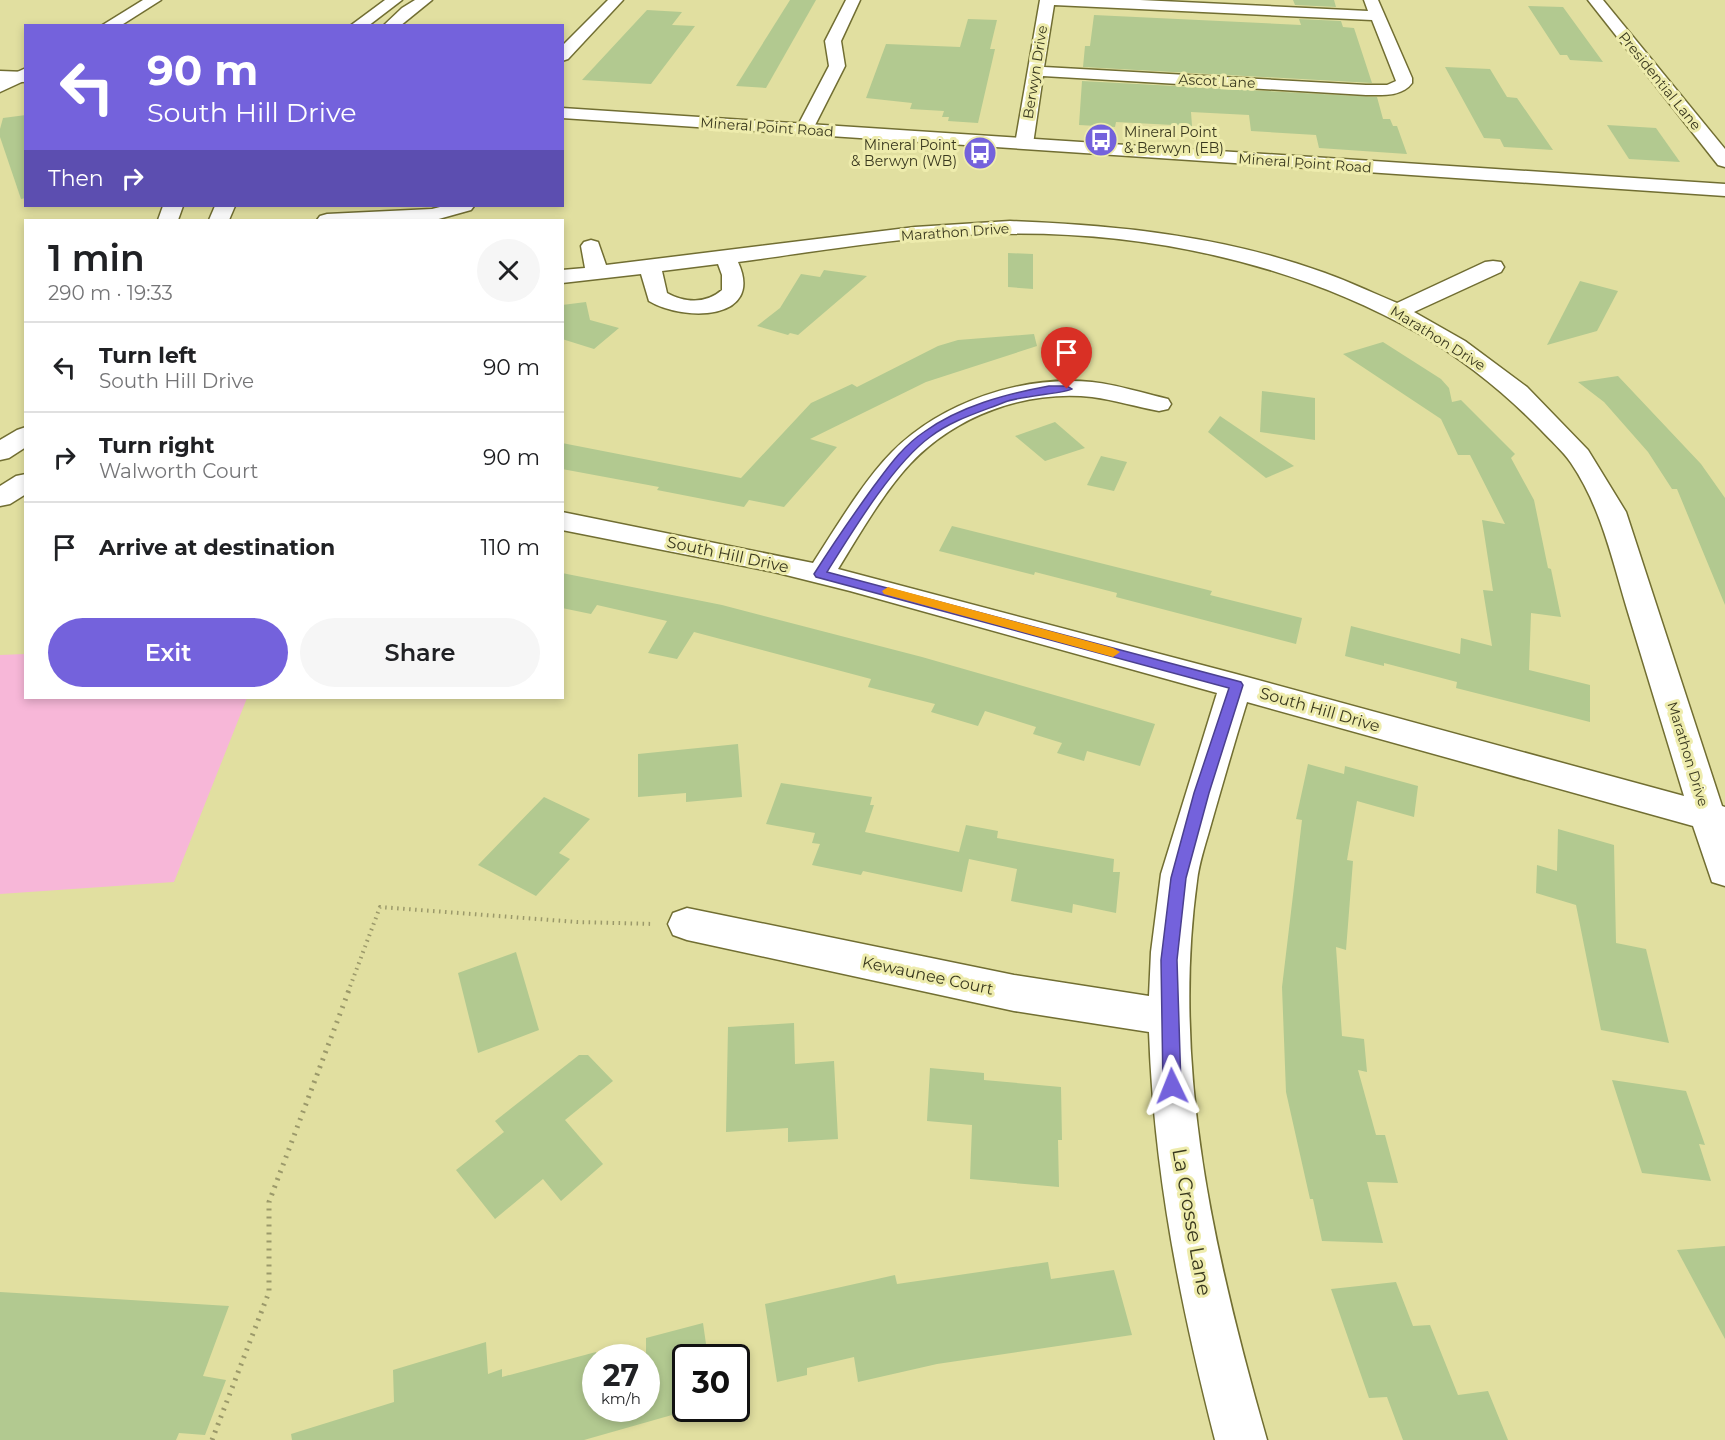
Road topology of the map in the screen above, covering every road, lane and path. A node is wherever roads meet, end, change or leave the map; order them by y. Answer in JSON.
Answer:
{"nodes":[{"id":1,"x":154,"y":0,"type":"edge"},
{"id":2,"x":395,"y":0,"type":"edge"},
{"id":3,"x":425,"y":0,"type":"edge"},
{"id":4,"x":616,"y":0,"type":"edge"},
{"id":5,"x":853,"y":0,"type":"edge"},
{"id":6,"x":1049,"y":0,"type":"edge"},
{"id":7,"x":1371,"y":0,"type":"edge"},
{"id":8,"x":1595,"y":0,"type":"edge"},
{"id":9,"x":1378,"y":16,"type":"junction"},
{"id":10,"x":112,"y":24,"type":"edge"},
{"id":11,"x":360,"y":24,"type":"edge"},
{"id":12,"x":392,"y":24,"type":"edge"},
{"id":13,"x":564,"y":54,"type":"edge"},
{"id":14,"x":1036,"y":71,"type":"junction"},
{"id":15,"x":0,"y":76,"type":"edge"},
{"id":16,"x":23,"y":76,"type":"edge"},
{"id":17,"x":0,"y":87,"type":"edge"},
{"id":18,"x":564,"y":113,"type":"edge"},
{"id":19,"x":1694,"y":122,"type":"junction"},
{"id":20,"x":1716,"y":123,"type":"dead end"},
{"id":21,"x":805,"y":129,"type":"junction"},
{"id":22,"x":1024,"y":144,"type":"junction"},
{"id":23,"x":1725,"y":161,"type":"edge"},
{"id":24,"x":1725,"y":190,"type":"edge"},
{"id":25,"x":453,"y":207,"type":"edge"},
{"id":26,"x":348,"y":219,"type":"edge"},
{"id":27,"x":591,"y":246,"type":"dead end"},
{"id":28,"x":725,"y":257,"type":"junction"},
{"id":29,"x":650,"y":266,"type":"junction"},
{"id":30,"x":1493,"y":267,"type":"dead end"},
{"id":31,"x":597,"y":273,"type":"junction"},
{"id":32,"x":564,"y":277,"type":"edge"},
{"id":33,"x":1398,"y":312,"type":"junction"},
{"id":34,"x":1159,"y":404,"type":"dead end"},
{"id":35,"x":24,"y":436,"type":"edge"},
{"id":36,"x":0,"y":452,"type":"edge"},
{"id":37,"x":24,"y":483,"type":"edge"},
{"id":38,"x":0,"y":498,"type":"edge"},
{"id":39,"x":564,"y":521,"type":"edge"},
{"id":40,"x":820,"y":574,"type":"junction"},
{"id":41,"x":1236,"y":685,"type":"junction"},
{"id":42,"x":1716,"y":818,"type":"edge"},
{"id":43,"x":1725,"y":871,"type":"edge"},
{"id":44,"x":687,"y":924,"type":"joint"},
{"id":45,"x":1170,"y":1017,"type":"junction"},
{"id":46,"x":221,"y":1414,"type":"junction"},
{"id":47,"x":213,"y":1416,"type":"dead end"},
{"id":48,"x":212,"y":1440,"type":"edge"},
{"id":49,"x":1240,"y":1440,"type":"edge"}],
"edges":[{"from":1,"to":10,"type":"street"},
{"from":2,"to":11,"type":"street"},
{"from":3,"to":12,"type":"street"},
{"from":4,"to":13,"type":"street"},
{"from":5,"to":21,"type":"street"},
{"from":6,"to":9,"type":"street"},
{"from":6,"to":14,"type":"street","name":"Berwyn Drive"},
{"from":7,"to":9,"type":"street"},
{"from":8,"to":19,"type":"street","name":"Presidential Lane"},
{"from":9,"to":14,"type":"street","name":"Ascot Lane"},
{"from":14,"to":22,"type":"street","name":"Berwyn Drive"},
{"from":15,"to":16,"type":"street"},
{"from":16,"to":17,"type":"street"},
{"from":18,"to":21,"type":"street","name":"Mineral Point Road"},
{"from":19,"to":20,"type":"street"},
{"from":19,"to":23,"type":"street","name":"Presidential Lane"},
{"from":21,"to":22,"type":"street","name":"Mineral Point Road"},
{"from":22,"to":24,"type":"street","name":"Mineral Point Road"},
{"from":25,"to":26,"type":"street"},
{"from":27,"to":31,"type":"street"},
{"from":28,"to":29,"type":"street","name":"Marathon Drive"},
{"from":28,"to":29,"type":"street"},
{"from":28,"to":33,"type":"street","name":"Marathon Drive"},
{"from":29,"to":31,"type":"street","name":"Marathon Drive"},
{"from":30,"to":33,"type":"street"},
{"from":31,"to":32,"type":"street","name":"Marathon Drive"},
{"from":33,"to":42,"type":"street","name":"Marathon Drive"},
{"from":34,"to":40,"type":"street"},
{"from":35,"to":36,"type":"street"},
{"from":37,"to":38,"type":"street"},
{"from":39,"to":40,"type":"street","name":"South Hill Drive"},
{"from":40,"to":41,"type":"street","name":"South Hill Drive"},
{"from":41,"to":42,"type":"street","name":"South Hill Drive"},
{"from":41,"to":45,"type":"street","name":"La Crosse Lane"},
{"from":42,"to":43,"type":"street","name":"Marathon Drive"},
{"from":44,"to":45,"type":"street","name":"Kewaunee Court"},
{"from":44,"to":46,"type":"path"},
{"from":45,"to":49,"type":"street","name":"La Crosse Lane"},
{"from":46,"to":47,"type":"path"},
{"from":46,"to":48,"type":"path"}]}
